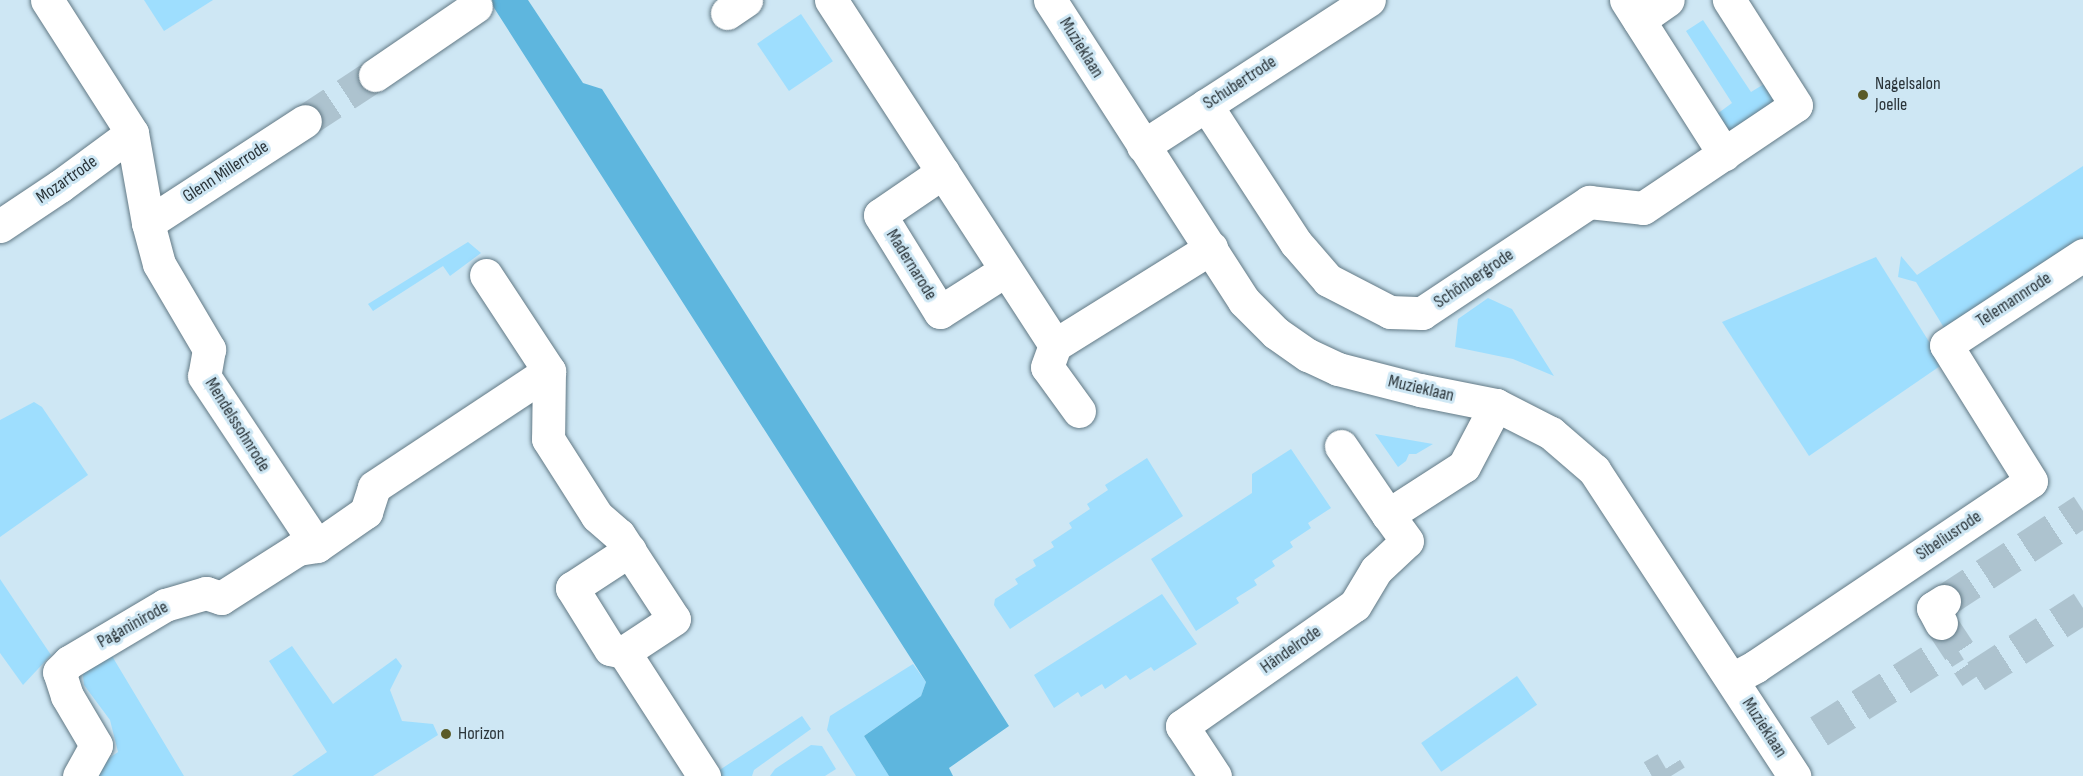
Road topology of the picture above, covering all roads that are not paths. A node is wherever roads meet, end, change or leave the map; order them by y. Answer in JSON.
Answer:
{"nodes":[{"id":1,"x":47,"y":0,"type":"edge"},
{"id":2,"x":831,"y":0,"type":"edge"},
{"id":3,"x":1050,"y":0,"type":"edge"},
{"id":4,"x":1369,"y":0,"type":"edge"},
{"id":5,"x":1668,"y":0,"type":"edge"},
{"id":6,"x":1730,"y":0,"type":"edge"},
{"id":7,"x":476,"y":6,"type":"dead end"},
{"id":8,"x":1330,"y":10,"type":"edge"},
{"id":9,"x":1632,"y":10,"type":"edge"},
{"id":10,"x":375,"y":75,"type":"tunnel mouth"},
{"id":11,"x":1206,"y":105,"type":"junction"},
{"id":12,"x":305,"y":122,"type":"tunnel mouth"},
{"id":13,"x":132,"y":134,"type":"junction"},
{"id":14,"x":1143,"y":146,"type":"junction"},
{"id":15,"x":1724,"y":154,"type":"junction"},
{"id":16,"x":943,"y":172,"type":"junction"},
{"id":17,"x":148,"y":223,"type":"junction"},
{"id":18,"x":0,"y":226,"type":"edge"},
{"id":19,"x":1211,"y":248,"type":"junction"},
{"id":20,"x":2083,"y":255,"type":"edge"},
{"id":21,"x":1006,"y":270,"type":"junction"},
{"id":22,"x":486,"y":275,"type":"dead end"},
{"id":23,"x":1055,"y":345,"type":"junction"},
{"id":24,"x":1946,"y":345,"type":"joint"},
{"id":25,"x":549,"y":371,"type":"junction"},
{"id":26,"x":1496,"y":405,"type":"junction"},
{"id":27,"x":1079,"y":411,"type":"dead end"},
{"id":28,"x":1341,"y":446,"type":"dead end"},
{"id":29,"x":1388,"y":514,"type":"junction"},
{"id":30,"x":317,"y":546,"type":"junction"},
{"id":31,"x":630,"y":550,"type":"junction"},
{"id":32,"x":624,"y":652,"type":"junction"},
{"id":33,"x":1732,"y":679,"type":"junction"},
{"id":34,"x":79,"y":776,"type":"edge"},
{"id":35,"x":704,"y":776,"type":"edge"},
{"id":36,"x":1215,"y":776,"type":"edge"},
{"id":37,"x":1794,"y":776,"type":"edge"}],
"edges":[{"from":1,"to":13,"type":"street","name":"Mendelssohnrode"},
{"from":2,"to":16,"type":"street"},
{"from":3,"to":14,"type":"street","name":"Muzieklaan"},
{"from":4,"to":8,"type":"street","name":"Schubertrode"},
{"from":5,"to":9,"type":"street"},
{"from":6,"to":15,"type":"street","name":"Schönbergrode"},
{"from":7,"to":10,"type":"street"},
{"from":8,"to":11,"type":"street","name":"Schubertrode"},
{"from":9,"to":15,"type":"street"},
{"from":11,"to":14,"type":"street","name":"Schubertrode"},
{"from":11,"to":15,"type":"street","name":"Schönbergrode"},
{"from":12,"to":17,"type":"street","name":"Glenn Millerrode"},
{"from":13,"to":17,"type":"street","name":"Mendelssohnrode"},
{"from":13,"to":18,"type":"street","name":"Mozartrode"},
{"from":14,"to":19,"type":"street","name":"Muzieklaan"},
{"from":16,"to":21,"type":"street"},
{"from":16,"to":21,"type":"street","name":"Madernarode"},
{"from":17,"to":30,"type":"street","name":"Mendelssohnrode"},
{"from":19,"to":23,"type":"street"},
{"from":19,"to":26,"type":"street","name":"Muzieklaan"},
{"from":20,"to":24,"type":"street","name":"Telemannrode"},
{"from":21,"to":23,"type":"street"},
{"from":22,"to":25,"type":"street"},
{"from":23,"to":27,"type":"street"},
{"from":24,"to":33,"type":"street","name":"Sibeliusrode"},
{"from":25,"to":30,"type":"street"},
{"from":25,"to":31,"type":"street"},
{"from":26,"to":29,"type":"street"},
{"from":26,"to":33,"type":"street","name":"Muzieklaan"},
{"from":28,"to":29,"type":"street","name":"Händelrode"},
{"from":29,"to":36,"type":"street","name":"Händelrode"},
{"from":30,"to":34,"type":"street","name":"Paganinirode"},
{"from":31,"to":32,"type":"street"},
{"from":31,"to":32,"type":"street"},
{"from":32,"to":35,"type":"street"},
{"from":33,"to":37,"type":"street","name":"Muzieklaan"}]}
